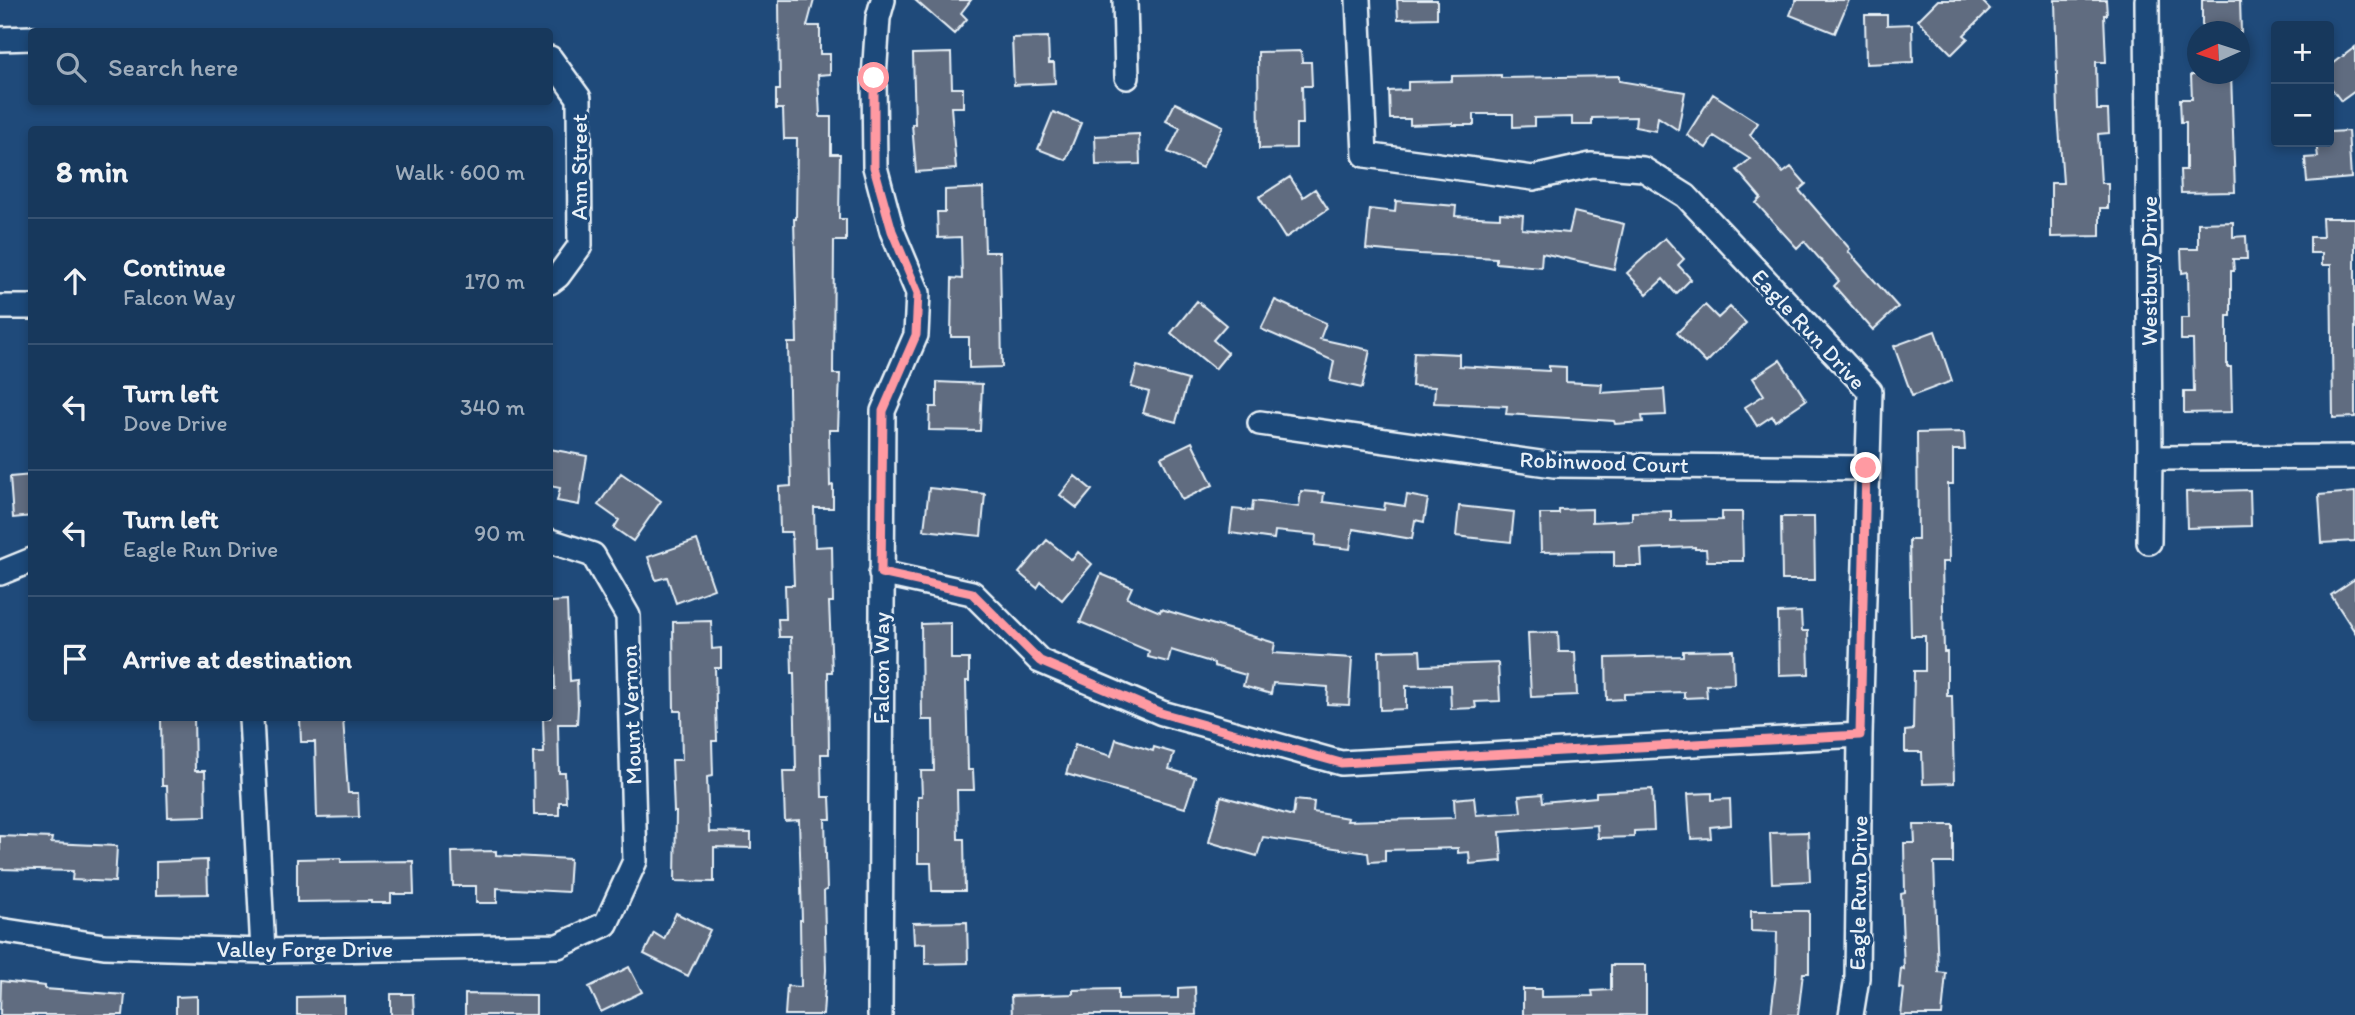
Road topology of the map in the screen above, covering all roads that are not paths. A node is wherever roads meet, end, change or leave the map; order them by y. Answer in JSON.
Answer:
{"nodes":[{"id":1,"x":883,"y":0,"type":"edge"},
{"id":2,"x":1125,"y":0,"type":"edge"},
{"id":3,"x":1359,"y":0,"type":"edge"},
{"id":4,"x":2147,"y":0,"type":"edge"},
{"id":5,"x":28,"y":38,"type":"edge"},
{"id":6,"x":0,"y":39,"type":"edge"},
{"id":7,"x":553,"y":61,"type":"edge"},
{"id":8,"x":1127,"y":77,"type":"dead end"},
{"id":9,"x":554,"y":279,"type":"edge"},
{"id":10,"x":0,"y":307,"type":"edge"},
{"id":11,"x":28,"y":307,"type":"edge"},
{"id":12,"x":1260,"y":423,"type":"dead end"},
{"id":13,"x":2355,"y":457,"type":"edge"},
{"id":14,"x":2150,"y":458,"type":"junction"},
{"id":15,"x":1866,"y":468,"type":"junction"},
{"id":16,"x":553,"y":542,"type":"edge"},
{"id":17,"x":2149,"y":542,"type":"dead end"},
{"id":18,"x":28,"y":562,"type":"edge"},
{"id":19,"x":0,"y":573,"type":"edge"},
{"id":20,"x":881,"y":573,"type":"junction"},
{"id":21,"x":251,"y":721,"type":"edge"},
{"id":22,"x":1860,"y":735,"type":"junction"},
{"id":23,"x":606,"y":924,"type":"joint"},
{"id":24,"x":0,"y":930,"type":"edge"},
{"id":25,"x":263,"y":950,"type":"junction"},
{"id":26,"x":880,"y":1015,"type":"edge"},
{"id":27,"x":1851,"y":1015,"type":"edge"}],
"edges":[{"from":1,"to":20,"type":"street","name":"Falcon Way"},
{"from":2,"to":8,"type":"street"},
{"from":3,"to":15,"type":"street","name":"Eagle Run Drive"},
{"from":4,"to":14,"type":"street","name":"Westbury Drive"},
{"from":5,"to":6,"type":"street"},
{"from":7,"to":9,"type":"street","name":"Ann Street"},
{"from":10,"to":11,"type":"street"},
{"from":12,"to":15,"type":"street","name":"Robinwood Court"},
{"from":13,"to":14,"type":"street"},
{"from":14,"to":17,"type":"street","name":"Westbury Drive"},
{"from":15,"to":22,"type":"street","name":"Eagle Run Drive"},
{"from":16,"to":23,"type":"street","name":"Mount Vernon"},
{"from":18,"to":19,"type":"street"},
{"from":20,"to":22,"type":"street"},
{"from":20,"to":26,"type":"street","name":"Falcon Way"},
{"from":21,"to":25,"type":"street"},
{"from":22,"to":27,"type":"street","name":"Eagle Run Drive"},
{"from":23,"to":25,"type":"street","name":"Valley Forge Drive"},
{"from":24,"to":25,"type":"street","name":"Valley Forge Drive"}]}
